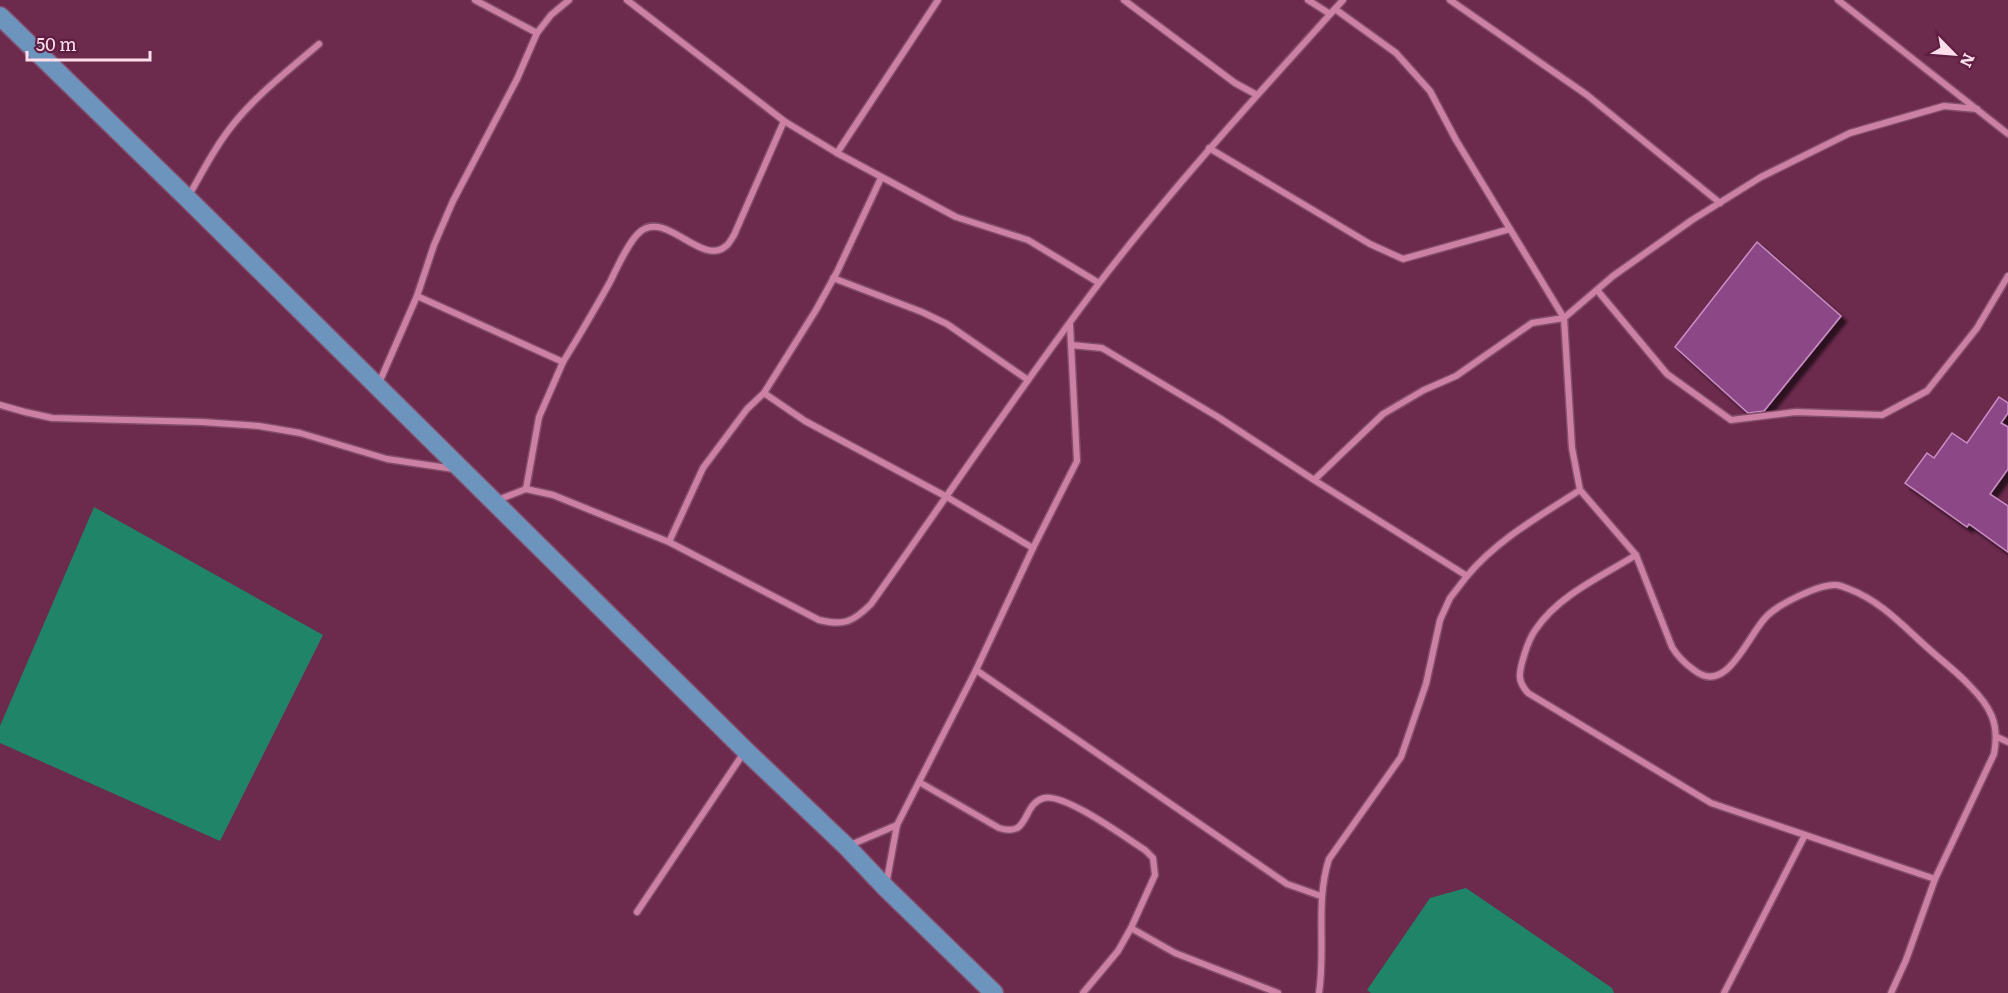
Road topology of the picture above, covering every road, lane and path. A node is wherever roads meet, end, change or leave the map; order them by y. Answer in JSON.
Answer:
{"nodes":[{"id":1,"x":475,"y":0,"type":"edge"},
{"id":2,"x":569,"y":0,"type":"edge"},
{"id":3,"x":627,"y":0,"type":"edge"},
{"id":4,"x":938,"y":0,"type":"edge"},
{"id":5,"x":1124,"y":0,"type":"edge"},
{"id":6,"x":1308,"y":0,"type":"edge"},
{"id":7,"x":1343,"y":0,"type":"edge"},
{"id":8,"x":1449,"y":0,"type":"edge"},
{"id":9,"x":1838,"y":0,"type":"edge"},
{"id":10,"x":1335,"y":9,"type":"junction"},
{"id":11,"x":0,"y":16,"type":"edge"},
{"id":12,"x":537,"y":33,"type":"junction"},
{"id":13,"x":319,"y":44,"type":"dead end"},
{"id":14,"x":1257,"y":95,"type":"junction"},
{"id":15,"x":1977,"y":109,"type":"junction"},
{"id":16,"x":784,"y":121,"type":"junction"},
{"id":17,"x":2008,"y":134,"type":"edge"},
{"id":18,"x":1209,"y":148,"type":"junction"},
{"id":19,"x":837,"y":153,"type":"junction"},
{"id":20,"x":881,"y":178,"type":"junction"},
{"id":21,"x":187,"y":198,"type":"junction"},
{"id":22,"x":1720,"y":203,"type":"junction"},
{"id":23,"x":1510,"y":230,"type":"junction"},
{"id":24,"x":2008,"y":276,"type":"edge"},
{"id":25,"x":833,"y":279,"type":"junction"},
{"id":26,"x":1100,"y":283,"type":"junction"},
{"id":27,"x":1597,"y":290,"type":"junction"},
{"id":28,"x":417,"y":296,"type":"junction"},
{"id":29,"x":1564,"y":318,"type":"junction"},
{"id":30,"x":1070,"y":325,"type":"junction"},
{"id":31,"x":1071,"y":345,"type":"junction"},
{"id":32,"x":564,"y":362,"type":"junction"},
{"id":33,"x":1028,"y":380,"type":"junction"},
{"id":34,"x":377,"y":388,"type":"junction"},
{"id":35,"x":764,"y":393,"type":"junction"},
{"id":36,"x":0,"y":405,"type":"edge"},
{"id":37,"x":461,"y":469,"type":"junction"},
{"id":38,"x":1314,"y":480,"type":"junction"},
{"id":39,"x":526,"y":489,"type":"junction"},
{"id":40,"x":1580,"y":490,"type":"junction"},
{"id":41,"x":947,"y":496,"type":"junction"},
{"id":42,"x":494,"y":502,"type":"junction"},
{"id":43,"x":669,"y":542,"type":"junction"},
{"id":44,"x":1033,"y":548,"type":"junction"},
{"id":45,"x":1636,"y":555,"type":"junction"},
{"id":46,"x":1467,"y":576,"type":"junction"},
{"id":47,"x":976,"y":670,"type":"junction"},
{"id":48,"x":1997,"y":737,"type":"junction"},
{"id":49,"x":2008,"y":742,"type":"edge"},
{"id":50,"x":746,"y":751,"type":"junction"},
{"id":51,"x":919,"y":782,"type":"junction"},
{"id":52,"x":897,"y":825,"type":"junction"},
{"id":53,"x":1805,"y":835,"type":"junction"},
{"id":54,"x":848,"y":847,"type":"junction"},
{"id":55,"x":1935,"y":879,"type":"junction"},
{"id":56,"x":886,"y":888,"type":"junction"},
{"id":57,"x":1321,"y":896,"type":"junction"},
{"id":58,"x":637,"y":912,"type":"dead end"},
{"id":59,"x":1131,"y":928,"type":"junction"},
{"id":60,"x":994,"y":993,"type":"edge"},
{"id":61,"x":1083,"y":993,"type":"edge"},
{"id":62,"x":1278,"y":993,"type":"edge"},
{"id":63,"x":1319,"y":993,"type":"edge"},
{"id":64,"x":1724,"y":993,"type":"edge"},
{"id":65,"x":1891,"y":993,"type":"edge"}],
"edges":[{"from":1,"to":12,"type":"street"},
{"from":2,"to":12,"type":"street"},
{"from":3,"to":16,"type":"street"},
{"from":4,"to":19,"type":"street"},
{"from":5,"to":14,"type":"street"},
{"from":6,"to":10,"type":"street"},
{"from":7,"to":10,"type":"street"},
{"from":8,"to":22,"type":"street"},
{"from":9,"to":15,"type":"street"},
{"from":10,"to":14,"type":"street"},
{"from":10,"to":23,"type":"street"},
{"from":11,"to":21,"type":"main road"},
{"from":12,"to":28,"type":"street"},
{"from":13,"to":21,"type":"street"},
{"from":14,"to":18,"type":"street"},
{"from":15,"to":17,"type":"street"},
{"from":15,"to":22,"type":"street"},
{"from":16,"to":19,"type":"street"},
{"from":16,"to":32,"type":"street"},
{"from":18,"to":23,"type":"street"},
{"from":18,"to":26,"type":"street"},
{"from":19,"to":20,"type":"street"},
{"from":20,"to":25,"type":"street"},
{"from":20,"to":26,"type":"street"},
{"from":21,"to":34,"type":"main road"},
{"from":22,"to":27,"type":"street"},
{"from":23,"to":29,"type":"street"},
{"from":24,"to":27,"type":"street"},
{"from":25,"to":33,"type":"street"},
{"from":25,"to":35,"type":"street"},
{"from":26,"to":30,"type":"street"},
{"from":27,"to":29,"type":"street"},
{"from":28,"to":32,"type":"street"},
{"from":28,"to":34,"type":"street"},
{"from":29,"to":38,"type":"street"},
{"from":29,"to":40,"type":"street"},
{"from":30,"to":31,"type":"street"},
{"from":30,"to":33,"type":"street"},
{"from":31,"to":38,"type":"street"},
{"from":31,"to":44,"type":"street"},
{"from":32,"to":39,"type":"street"},
{"from":33,"to":41,"type":"street"},
{"from":34,"to":37,"type":"main road"},
{"from":35,"to":41,"type":"street"},
{"from":35,"to":43,"type":"street"},
{"from":36,"to":37,"type":"street"},
{"from":37,"to":42,"type":"main road"},
{"from":38,"to":46,"type":"street"},
{"from":39,"to":42,"type":"street"},
{"from":39,"to":43,"type":"street"},
{"from":40,"to":45,"type":"street"},
{"from":40,"to":46,"type":"street"},
{"from":41,"to":43,"type":"street"},
{"from":41,"to":44,"type":"street"},
{"from":42,"to":50,"type":"main road"},
{"from":44,"to":47,"type":"street"},
{"from":45,"to":48,"type":"street"},
{"from":45,"to":53,"type":"street"},
{"from":46,"to":57,"type":"street"},
{"from":47,"to":51,"type":"street"},
{"from":47,"to":57,"type":"street"},
{"from":48,"to":49,"type":"street"},
{"from":48,"to":55,"type":"street"},
{"from":50,"to":54,"type":"main road"},
{"from":50,"to":58,"type":"street"},
{"from":51,"to":52,"type":"street"},
{"from":51,"to":59,"type":"street"},
{"from":52,"to":54,"type":"street"},
{"from":52,"to":56,"type":"street"},
{"from":53,"to":55,"type":"street"},
{"from":53,"to":64,"type":"street"},
{"from":54,"to":56,"type":"main road"},
{"from":55,"to":65,"type":"street"},
{"from":56,"to":60,"type":"main road"},
{"from":57,"to":63,"type":"street"},
{"from":59,"to":61,"type":"street"},
{"from":59,"to":62,"type":"street"}]}
